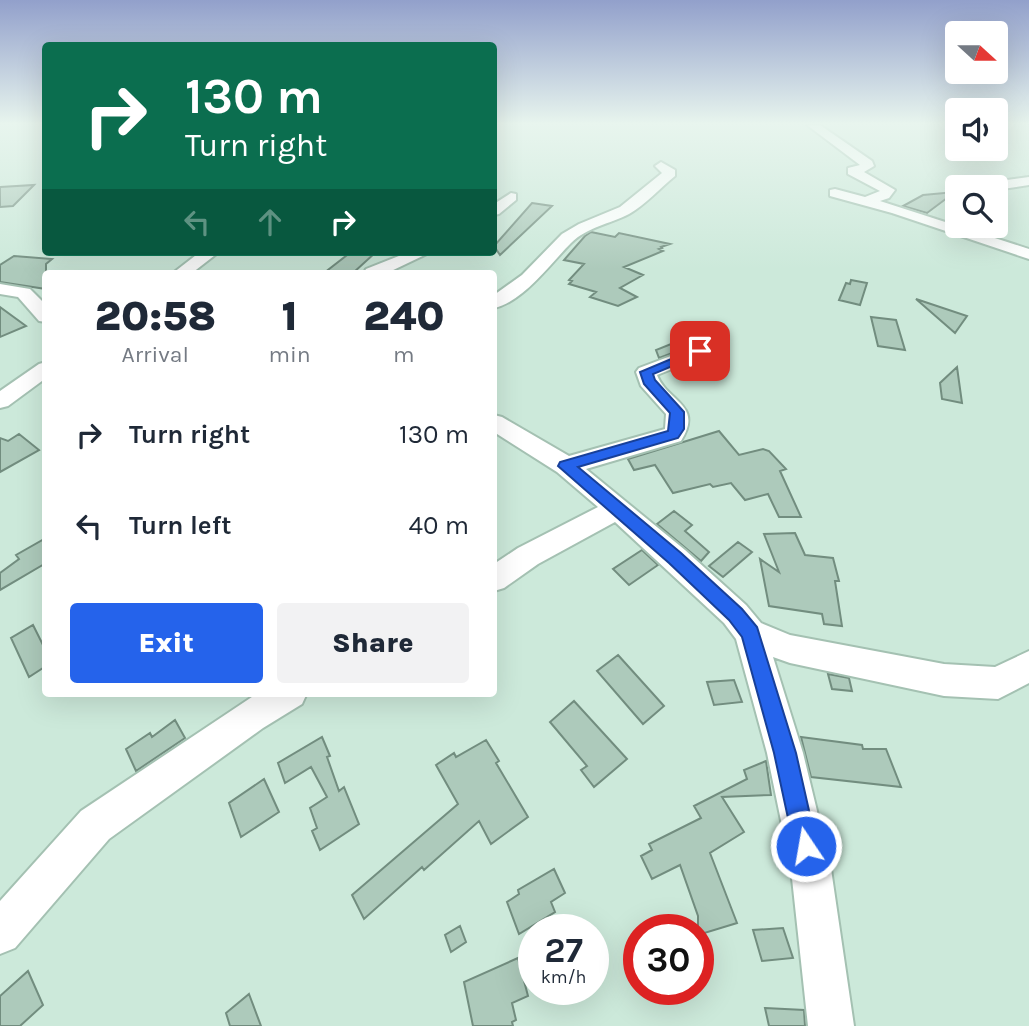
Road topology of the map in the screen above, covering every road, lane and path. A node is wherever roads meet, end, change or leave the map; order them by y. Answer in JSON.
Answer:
{"nodes":[{"id":1,"x":670,"y":173,"type":"edge"},
{"id":2,"x":856,"y":173,"type":"edge"},
{"id":3,"x":1029,"y":181,"type":"edge"},
{"id":4,"x":1008,"y":184,"type":"edge"},
{"id":5,"x":835,"y":193,"type":"dead end"},
{"id":6,"x":511,"y":197,"type":"dead end"},
{"id":7,"x":863,"y":202,"type":"junction"},
{"id":8,"x":497,"y":209,"type":"edge"},
{"id":9,"x":1029,"y":254,"type":"edge"},
{"id":10,"x":205,"y":256,"type":"edge"},
{"id":11,"x":413,"y":256,"type":"edge"},
{"id":12,"x":185,"y":270,"type":"edge"},
{"id":13,"x":379,"y":270,"type":"edge"},
{"id":14,"x":0,"y":289,"type":"edge"},
{"id":15,"x":497,"y":301,"type":"edge"},
{"id":16,"x":42,"y":313,"type":"edge"},
{"id":17,"x":700,"y":351,"type":"dead end"},
{"id":18,"x":42,"y":371,"type":"edge"},
{"id":19,"x":0,"y":401,"type":"edge"},
{"id":20,"x":497,"y":424,"type":"edge"},
{"id":21,"x":566,"y":466,"type":"junction"},
{"id":22,"x":617,"y":509,"type":"junction"},
{"id":23,"x":497,"y":577,"type":"edge"},
{"id":24,"x":750,"y":633,"type":"junction"},
{"id":25,"x":1029,"y":666,"type":"edge"},
{"id":26,"x":283,"y":697,"type":"edge"},
{"id":27,"x":0,"y":933,"type":"edge"},
{"id":28,"x":831,"y":1026,"type":"edge"}],
"edges":[{"from":1,"to":15,"type":"street"},
{"from":2,"to":7,"type":"street"},
{"from":3,"to":4,"type":"street"},
{"from":5,"to":7,"type":"street"},
{"from":6,"to":8,"type":"street"},
{"from":7,"to":9,"type":"street"},
{"from":10,"to":12,"type":"street"},
{"from":11,"to":13,"type":"street"},
{"from":14,"to":16,"type":"street"},
{"from":17,"to":21,"type":"street"},
{"from":18,"to":19,"type":"street"},
{"from":20,"to":21,"type":"street"},
{"from":21,"to":22,"type":"street"},
{"from":22,"to":23,"type":"street"},
{"from":22,"to":24,"type":"street"},
{"from":24,"to":25,"type":"street"},
{"from":24,"to":28,"type":"street"},
{"from":26,"to":27,"type":"street"}]}
